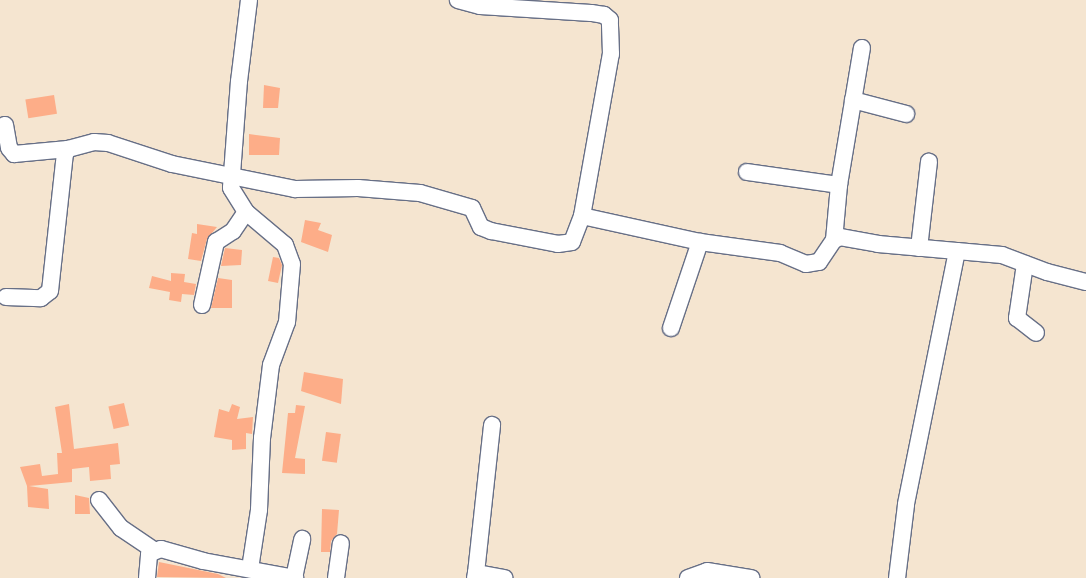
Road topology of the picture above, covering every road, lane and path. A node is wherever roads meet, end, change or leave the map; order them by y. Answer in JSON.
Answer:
{"nodes":[{"id":1,"x":249,"y":0,"type":"edge"},
{"id":2,"x":458,"y":0,"type":"edge"},
{"id":3,"x":862,"y":48,"type":"dead end"},
{"id":4,"x":853,"y":100,"type":"junction"},
{"id":5,"x":906,"y":114,"type":"dead end"},
{"id":6,"x":5,"y":125,"type":"dead end"},
{"id":7,"x":68,"y":149,"type":"junction"},
{"id":8,"x":929,"y":162,"type":"dead end"},
{"id":9,"x":748,"y":172,"type":"dead end"},
{"id":10,"x":231,"y":174,"type":"junction"},
{"id":11,"x":839,"y":185,"type":"junction"},
{"id":12,"x":246,"y":212,"type":"junction"},
{"id":13,"x":582,"y":216,"type":"junction"},
{"id":14,"x":834,"y":240,"type":"junction"},
{"id":15,"x":700,"y":242,"type":"junction"},
{"id":16,"x":919,"y":248,"type":"junction"},
{"id":17,"x":957,"y":251,"type":"junction"},
{"id":18,"x":1026,"y":264,"type":"junction"},
{"id":19,"x":1086,"y":282,"type":"edge"},
{"id":20,"x":6,"y":297,"type":"dead end"},
{"id":21,"x":202,"y":305,"type":"dead end"},
{"id":22,"x":670,"y":328,"type":"dead end"},
{"id":23,"x":1036,"y":333,"type":"dead end"},
{"id":24,"x":492,"y":425,"type":"dead end"},
{"id":25,"x":100,"y":500,"type":"dead end"},
{"id":26,"x":302,"y":539,"type":"dead end"},
{"id":27,"x":341,"y":543,"type":"dead end"},
{"id":28,"x":154,"y":550,"type":"junction"},
{"id":29,"x":250,"y":568,"type":"junction"},
{"id":30,"x":475,"y":575,"type":"edge"},
{"id":31,"x":147,"y":578,"type":"edge"},
{"id":32,"x":294,"y":578,"type":"edge"},
{"id":33,"x":336,"y":578,"type":"edge"},
{"id":34,"x":505,"y":578,"type":"edge"},
{"id":35,"x":688,"y":578,"type":"edge"},
{"id":36,"x":751,"y":578,"type":"edge"},
{"id":37,"x":897,"y":578,"type":"edge"}],
"edges":[{"from":1,"to":10,"type":"street"},
{"from":2,"to":13,"type":"street"},
{"from":3,"to":4,"type":"street"},
{"from":4,"to":5,"type":"street"},
{"from":4,"to":11,"type":"street"},
{"from":6,"to":7,"type":"street"},
{"from":7,"to":10,"type":"street"},
{"from":7,"to":20,"type":"street"},
{"from":8,"to":16,"type":"street"},
{"from":9,"to":11,"type":"street"},
{"from":10,"to":12,"type":"street"},
{"from":10,"to":13,"type":"street"},
{"from":11,"to":14,"type":"street"},
{"from":12,"to":21,"type":"street"},
{"from":12,"to":29,"type":"street"},
{"from":13,"to":15,"type":"street"},
{"from":14,"to":15,"type":"street"},
{"from":14,"to":16,"type":"street"},
{"from":15,"to":22,"type":"street"},
{"from":16,"to":17,"type":"street"},
{"from":17,"to":18,"type":"street"},
{"from":17,"to":37,"type":"street"},
{"from":18,"to":19,"type":"street"},
{"from":18,"to":23,"type":"street"},
{"from":24,"to":30,"type":"street"},
{"from":25,"to":28,"type":"street"},
{"from":26,"to":32,"type":"street"},
{"from":27,"to":33,"type":"street"},
{"from":28,"to":29,"type":"street"},
{"from":28,"to":31,"type":"street"},
{"from":29,"to":32,"type":"street"},
{"from":30,"to":34,"type":"street"},
{"from":35,"to":36,"type":"street"}]}
